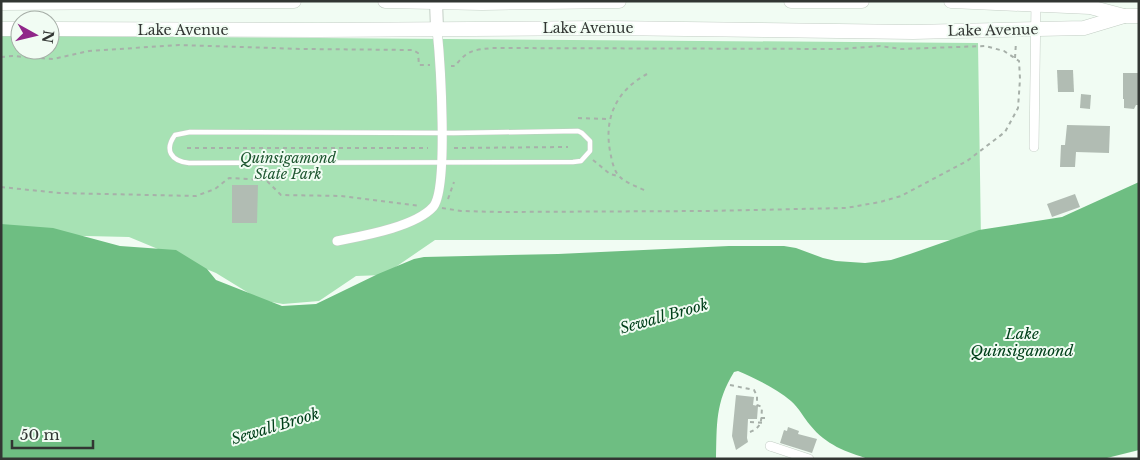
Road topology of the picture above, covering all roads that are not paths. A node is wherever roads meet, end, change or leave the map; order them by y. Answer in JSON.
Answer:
{"nodes":[{"id":1,"x":294,"y":1,"type":"edge"},
{"id":2,"x":385,"y":1,"type":"edge"},
{"id":3,"x":619,"y":1,"type":"edge"},
{"id":4,"x":791,"y":1,"type":"edge"},
{"id":5,"x":862,"y":1,"type":"edge"},
{"id":6,"x":951,"y":1,"type":"edge"},
{"id":7,"x":436,"y":2,"type":"edge"},
{"id":8,"x":1,"y":3,"type":"edge"},
{"id":9,"x":1036,"y":4,"type":"edge"},
{"id":10,"x":1124,"y":16,"type":"junction"},
{"id":11,"x":1139,"y":16,"type":"edge"},
{"id":12,"x":60,"y":29,"type":"edge"},
{"id":13,"x":437,"y":29,"type":"junction"},
{"id":14,"x":1035,"y":29,"type":"junction"},
{"id":15,"x":441,"y":133,"type":"junction"},
{"id":16,"x":1034,"y":147,"type":"dead end"},
{"id":17,"x":441,"y":162,"type":"junction"},
{"id":18,"x":337,"y":241,"type":"dead end"},
{"id":19,"x":770,"y":446,"type":"dead end"},
{"id":20,"x":808,"y":459,"type":"edge"}],
"edges":[{"from":1,"to":8,"type":"main road","name":"Lake Avenue"},
{"from":2,"to":7,"type":"main road","name":"Lake Avenue"},
{"from":3,"to":7,"type":"main road","name":"Lake Avenue"},
{"from":4,"to":5,"type":"main road"},
{"from":6,"to":9,"type":"main road","name":"Lake Avenue"},
{"from":7,"to":13,"type":"main road"},
{"from":9,"to":10,"type":"main road","name":"Lake Avenue"},
{"from":9,"to":14,"type":"street"},
{"from":10,"to":11,"type":"main road","name":"Lake Avenue"},
{"from":10,"to":14,"type":"main road","name":"Lake Avenue"},
{"from":12,"to":13,"type":"main road","name":"Lake Avenue"},
{"from":13,"to":14,"type":"main road","name":"Lake Avenue"},
{"from":13,"to":15,"type":"street"},
{"from":14,"to":16,"type":"street"},
{"from":15,"to":17,"type":"street"},
{"from":15,"to":17,"type":"lane"},
{"from":15,"to":17,"type":"lane"},
{"from":17,"to":18,"type":"street"},
{"from":19,"to":20,"type":"street"}]}
